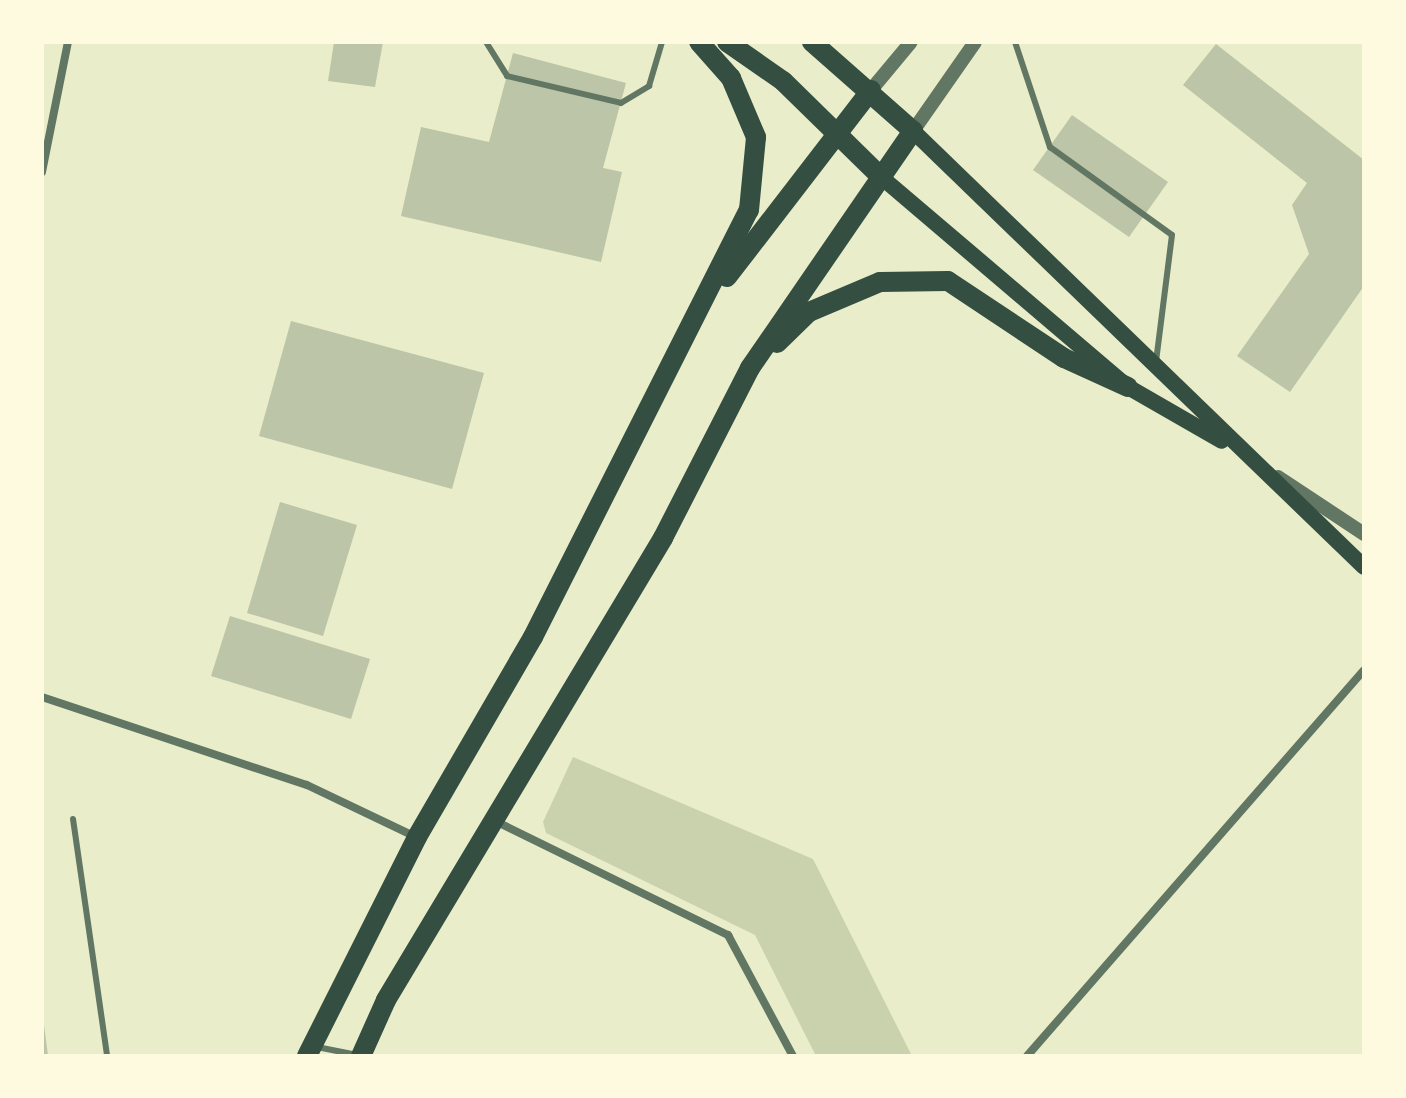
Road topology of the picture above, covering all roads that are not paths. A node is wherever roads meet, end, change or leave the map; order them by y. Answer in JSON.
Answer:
{"nodes":[{"id":1,"x":68,"y":42,"type":"edge"},
{"id":2,"x":486,"y":42,"type":"edge"},
{"id":3,"x":662,"y":42,"type":"edge"},
{"id":4,"x":699,"y":42,"type":"edge"},
{"id":5,"x":727,"y":42,"type":"edge"},
{"id":6,"x":812,"y":42,"type":"edge"},
{"id":7,"x":911,"y":42,"type":"edge"},
{"id":8,"x":975,"y":42,"type":"edge"},
{"id":9,"x":1015,"y":42,"type":"edge"},
{"id":10,"x":871,"y":90,"type":"junction"},
{"id":11,"x":913,"y":131,"type":"junction"},
{"id":12,"x":835,"y":132,"type":"junction"},
{"id":13,"x":42,"y":172,"type":"edge"},
{"id":14,"x":880,"y":176,"type":"junction"},
{"id":15,"x":699,"y":315,"type":"junction"},
{"id":16,"x":1156,"y":361,"type":"junction"},
{"id":17,"x":750,"y":368,"type":"junction"},
{"id":18,"x":1128,"y":387,"type":"junction"},
{"id":19,"x":1237,"y":449,"type":"junction"},
{"id":20,"x":1364,"y":534,"type":"edge"},
{"id":21,"x":1364,"y":567,"type":"edge"},
{"id":22,"x":1364,"y":670,"type":"edge"},
{"id":23,"x":42,"y":697,"type":"edge"},
{"id":24,"x":73,"y":819,"type":"dead end"},
{"id":25,"x":493,"y":820,"type":"junction"},
{"id":26,"x":417,"y":837,"type":"junction"},
{"id":27,"x":308,"y":1051,"type":"edge"},
{"id":28,"x":107,"y":1056,"type":"edge"},
{"id":29,"x":360,"y":1056,"type":"edge"},
{"id":30,"x":793,"y":1056,"type":"edge"},
{"id":31,"x":1027,"y":1056,"type":"edge"}],
"edges":[{"from":1,"to":13,"type":"street"},
{"from":2,"to":3,"type":"lane"},
{"from":4,"to":15,"type":"main road"},
{"from":5,"to":12,"type":"main road"},
{"from":6,"to":10,"type":"main road"},
{"from":7,"to":10,"type":"street"},
{"from":8,"to":11,"type":"street"},
{"from":9,"to":16,"type":"lane"},
{"from":10,"to":11,"type":"main road"},
{"from":10,"to":12,"type":"main road"},
{"from":11,"to":14,"type":"main road"},
{"from":11,"to":16,"type":"main road"},
{"from":12,"to":14,"type":"main road"},
{"from":12,"to":15,"type":"main road"},
{"from":14,"to":17,"type":"main road"},
{"from":14,"to":18,"type":"main road"},
{"from":15,"to":26,"type":"main road"},
{"from":16,"to":19,"type":"main road"},
{"from":17,"to":18,"type":"main road"},
{"from":17,"to":25,"type":"main road"},
{"from":18,"to":19,"type":"main road"},
{"from":19,"to":20,"type":"street"},
{"from":19,"to":21,"type":"main road"},
{"from":22,"to":31,"type":"street"},
{"from":23,"to":26,"type":"street"},
{"from":24,"to":28,"type":"lane"},
{"from":25,"to":29,"type":"main road"},
{"from":25,"to":30,"type":"street"},
{"from":26,"to":27,"type":"main road"},
{"from":27,"to":29,"type":"lane"}]}
